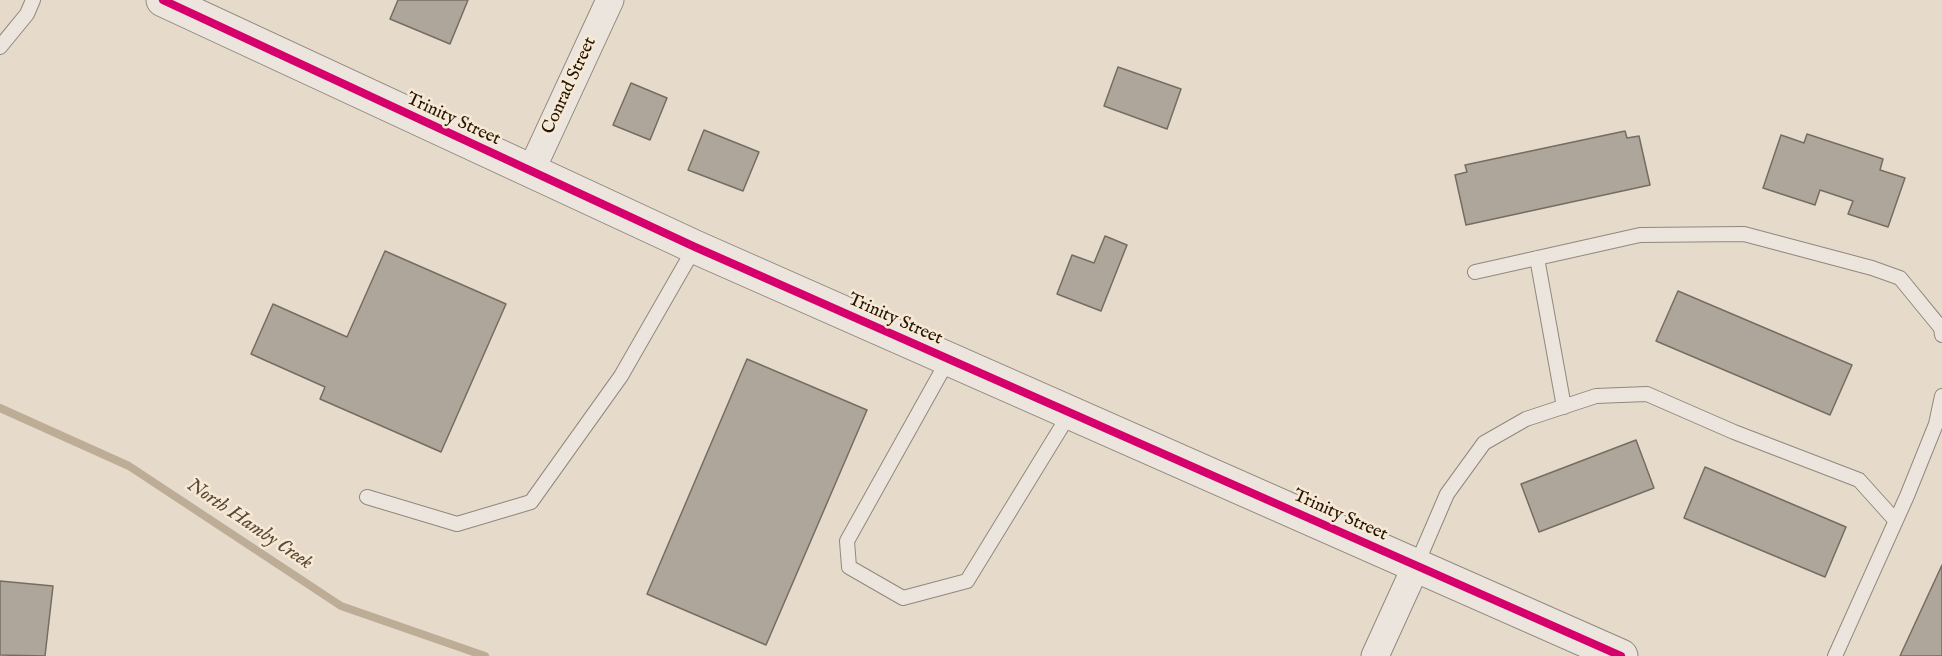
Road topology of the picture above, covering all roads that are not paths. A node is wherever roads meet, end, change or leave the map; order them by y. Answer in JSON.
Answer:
{"nodes":[{"id":1,"x":33,"y":0,"type":"edge"},
{"id":2,"x":163,"y":0,"type":"edge"},
{"id":3,"x":610,"y":0,"type":"edge"},
{"id":4,"x":0,"y":48,"type":"edge"},
{"id":5,"x":530,"y":173,"type":"junction"},
{"id":6,"x":695,"y":247,"type":"junction"},
{"id":7,"x":1537,"y":258,"type":"junction"},
{"id":8,"x":1475,"y":272,"type":"dead end"},
{"id":9,"x":1942,"y":335,"type":"edge"},
{"id":10,"x":948,"y":360,"type":"junction"},
{"id":11,"x":1942,"y":396,"type":"edge"},
{"id":12,"x":1564,"y":407,"type":"junction"},
{"id":13,"x":1070,"y":413,"type":"junction"},
{"id":14,"x":367,"y":497,"type":"dead end"},
{"id":15,"x":1895,"y":520,"type":"junction"},
{"id":16,"x":1416,"y":567,"type":"junction"},
{"id":17,"x":1375,"y":656,"type":"edge"},
{"id":18,"x":1621,"y":656,"type":"edge"},
{"id":19,"x":1835,"y":656,"type":"edge"}],
"edges":[{"from":1,"to":4,"type":"lane"},
{"from":2,"to":5,"type":"street","name":"Trinity Street"},
{"from":3,"to":5,"type":"street","name":"Conrad Street"},
{"from":5,"to":6,"type":"street","name":"Trinity Street"},
{"from":6,"to":10,"type":"street","name":"Trinity Street"},
{"from":6,"to":14,"type":"lane"},
{"from":7,"to":8,"type":"lane"},
{"from":7,"to":9,"type":"lane"},
{"from":7,"to":12,"type":"lane"},
{"from":10,"to":13,"type":"street","name":"Trinity Street"},
{"from":10,"to":13,"type":"lane"},
{"from":11,"to":15,"type":"lane"},
{"from":12,"to":15,"type":"lane"},
{"from":12,"to":16,"type":"lane"},
{"from":13,"to":16,"type":"street","name":"Trinity Street"},
{"from":15,"to":19,"type":"lane"},
{"from":16,"to":17,"type":"street"},
{"from":16,"to":18,"type":"street","name":"Trinity Street"}]}
